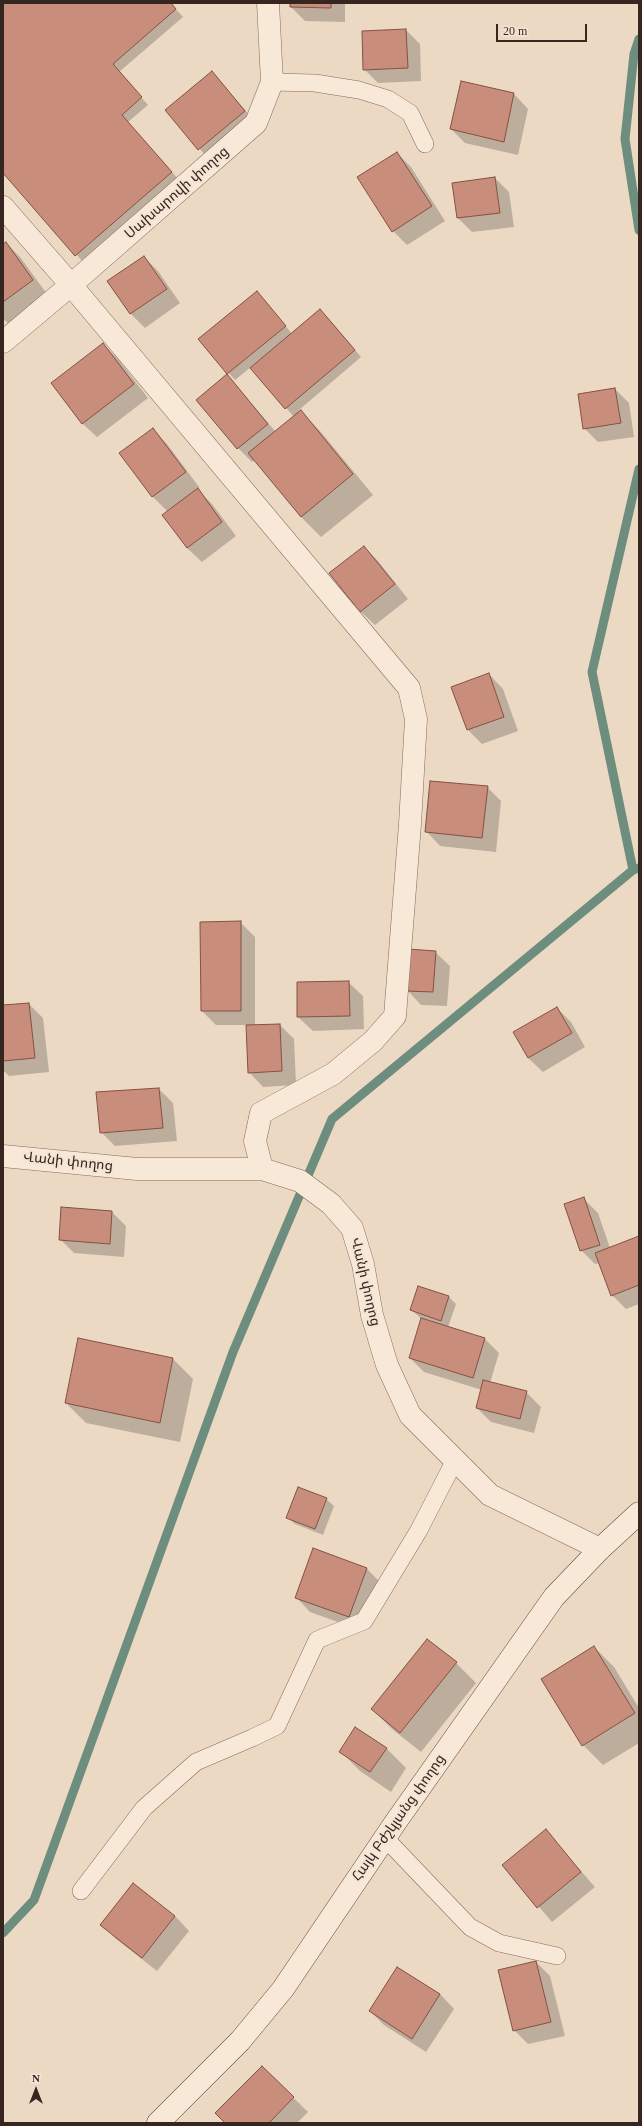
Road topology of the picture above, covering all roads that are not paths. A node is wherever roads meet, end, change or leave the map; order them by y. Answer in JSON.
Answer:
{"nodes":[{"id":1,"x":268,"y":3,"type":"edge"},
{"id":2,"x":272,"y":82,"type":"junction"},
{"id":3,"x":425,"y":144,"type":"dead end"},
{"id":4,"x":3,"y":207,"type":"edge"},
{"id":5,"x":71,"y":285,"type":"junction"},
{"id":6,"x":3,"y":342,"type":"edge"},
{"id":7,"x":3,"y":1156,"type":"edge"},
{"id":8,"x":262,"y":1169,"type":"junction"},
{"id":9,"x":455,"y":1460,"type":"junction"},
{"id":10,"x":639,"y":1513,"type":"edge"},
{"id":11,"x":600,"y":1550,"type":"junction"},
{"id":12,"x":385,"y":1838,"type":"junction"},
{"id":13,"x":81,"y":1891,"type":"dead end"},
{"id":14,"x":557,"y":1956,"type":"dead end"},
{"id":15,"x":158,"y":2123,"type":"edge"}],
"edges":[{"from":1,"to":2,"type":"street","name":"Սախարովի փողոց"},
{"from":2,"to":3,"type":"lane"},
{"from":2,"to":5,"type":"street","name":"Սախարովի փողոց"},
{"from":4,"to":5,"type":"street"},
{"from":5,"to":6,"type":"street","name":"Սախարովի փողոց"},
{"from":5,"to":8,"type":"street"},
{"from":7,"to":8,"type":"street","name":"Վանի փողոց"},
{"from":8,"to":9,"type":"street","name":"Վանի փողոց"},
{"from":9,"to":11,"type":"street","name":"Վանի փողոց"},
{"from":9,"to":13,"type":"lane"},
{"from":10,"to":11,"type":"street","name":"Հայկ Բժշկյանց փողոց"},
{"from":11,"to":12,"type":"street","name":"Հայկ Բժշկյանց փողոց"},
{"from":12,"to":14,"type":"lane"},
{"from":12,"to":15,"type":"street","name":"Հայկ Բժշկյանց փողոց"}]}
